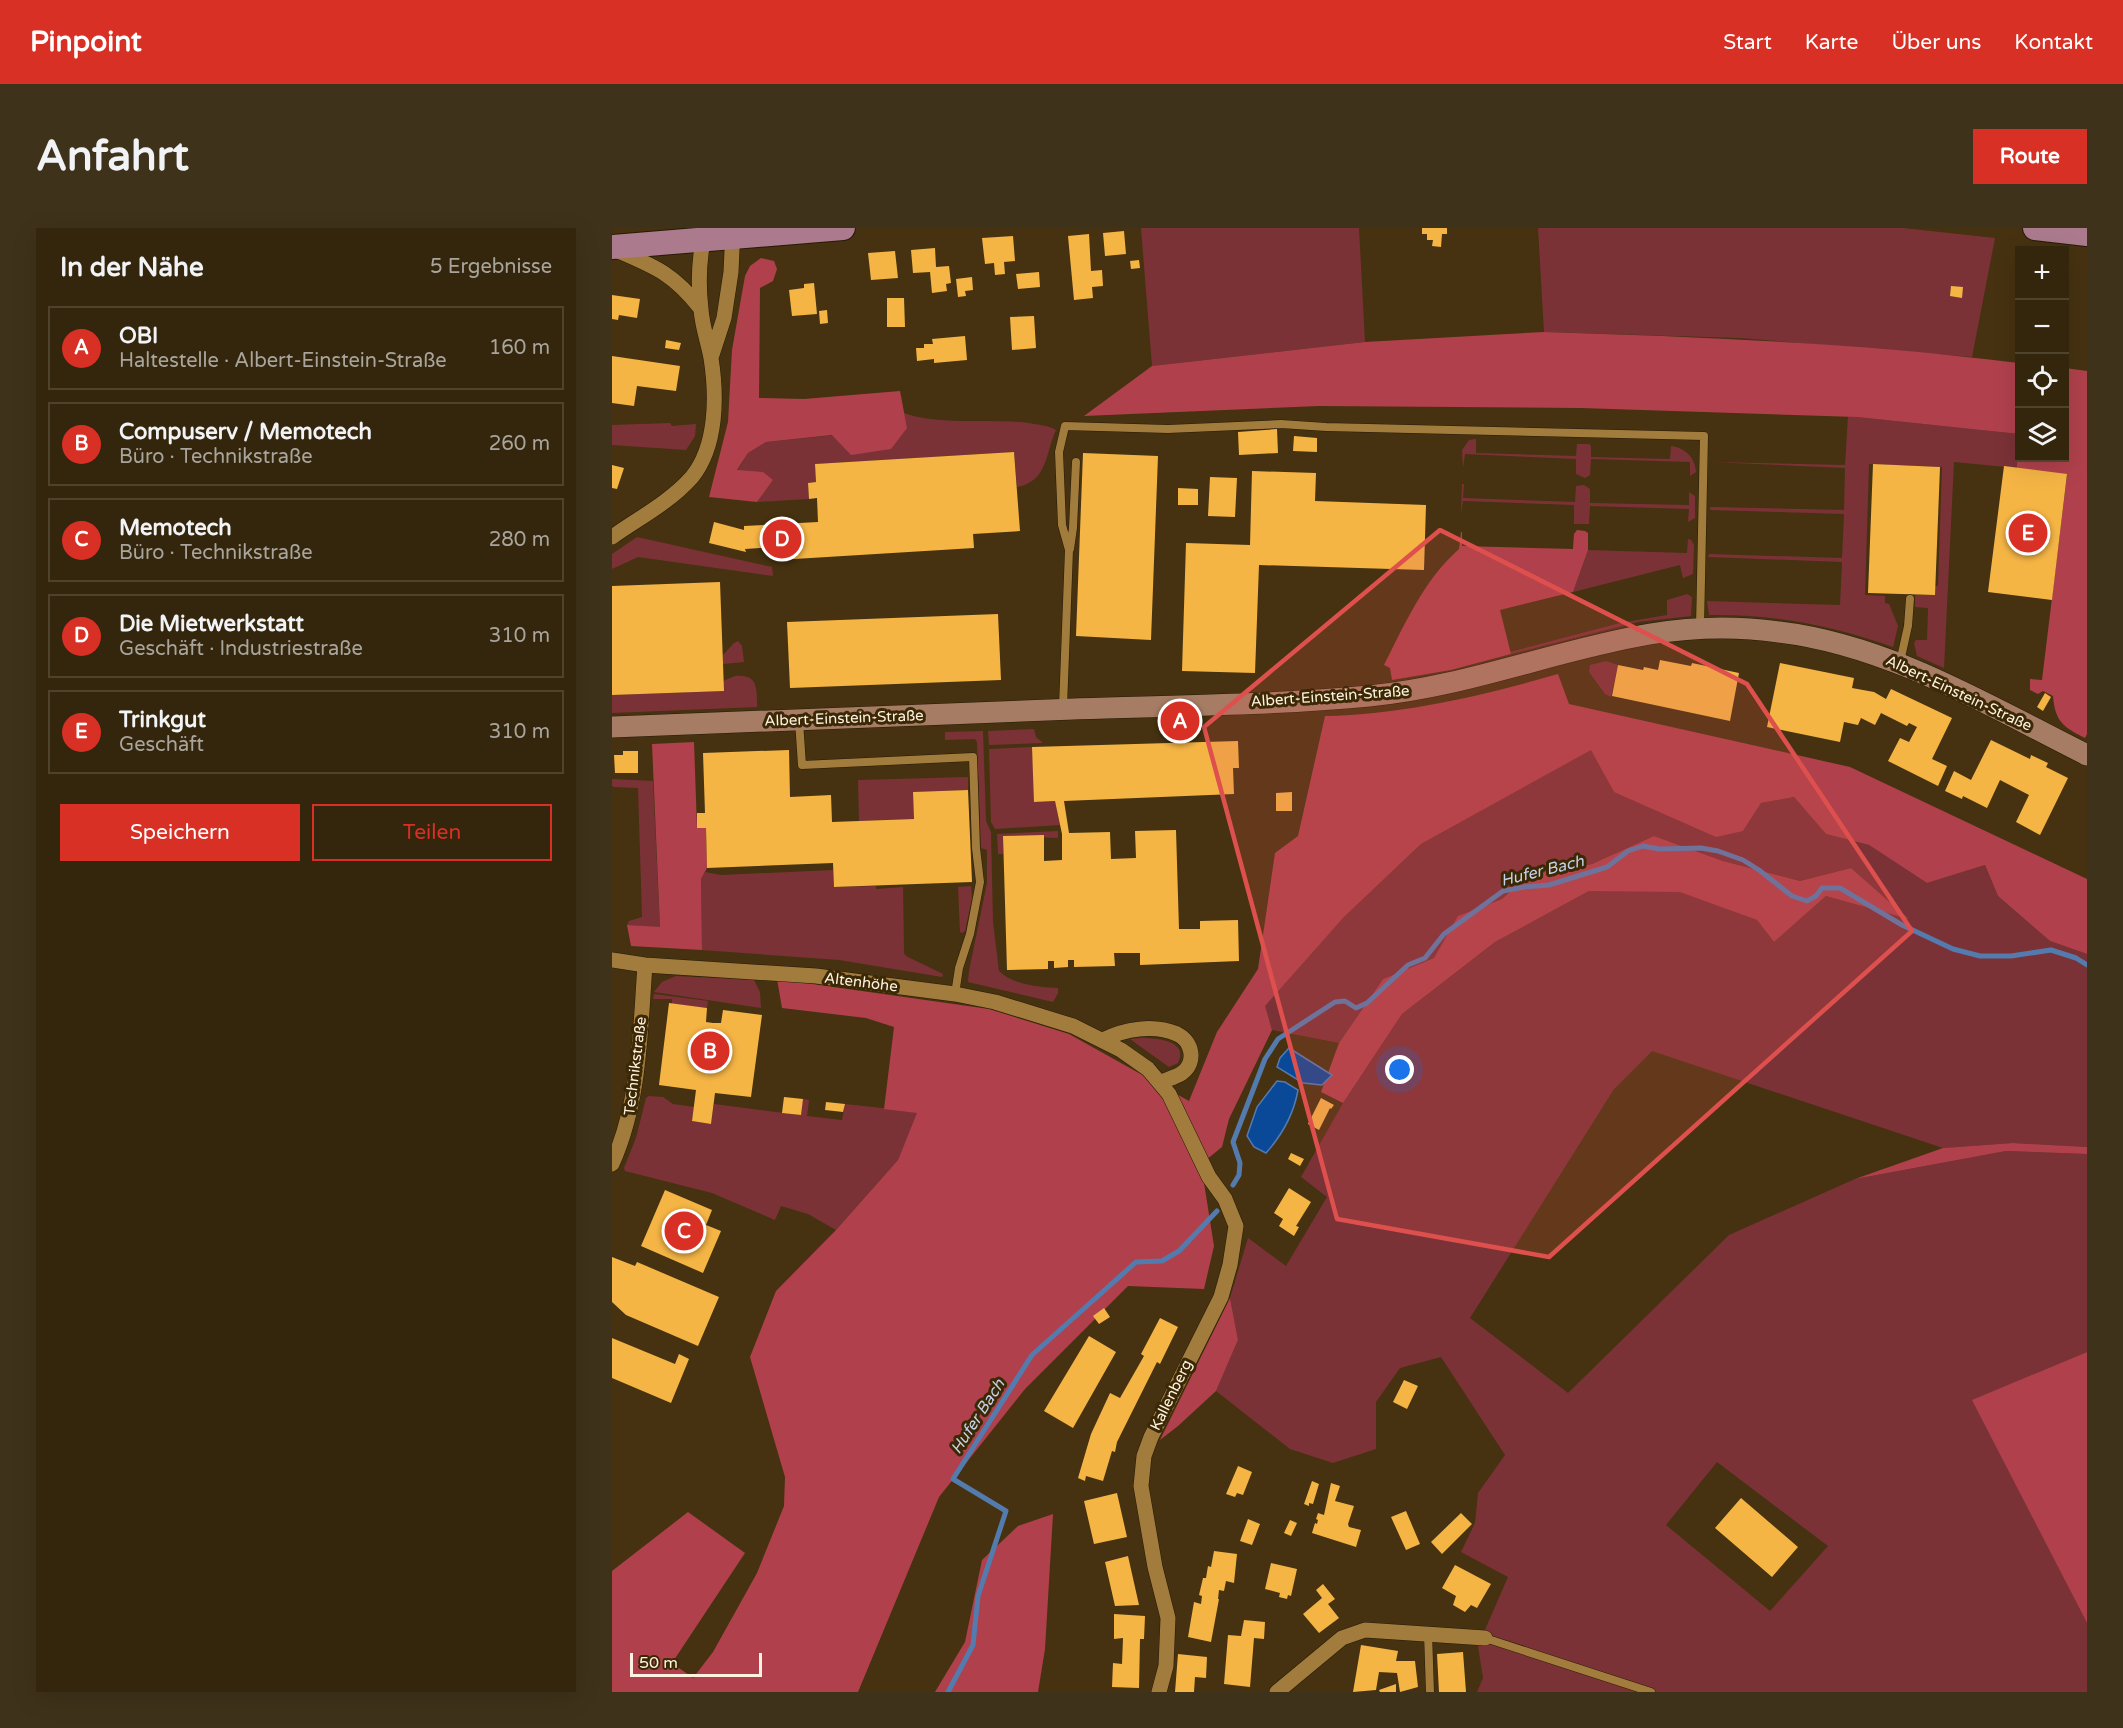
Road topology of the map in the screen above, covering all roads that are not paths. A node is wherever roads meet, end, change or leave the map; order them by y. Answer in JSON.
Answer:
{"nodes":[{"id":1,"x":843,"y":228,"type":"edge"},
{"id":2,"x":2035,"y":228,"type":"edge"},
{"id":3,"x":2059,"y":229,"type":"edge"},
{"id":4,"x":796,"y":230,"type":"edge"},
{"id":5,"x":733,"y":232,"type":"edge"},
{"id":6,"x":705,"y":233,"type":"edge"},
{"id":7,"x":2087,"y":234,"type":"edge"},
{"id":8,"x":612,"y":247,"type":"edge"},
{"id":9,"x":701,"y":309,"type":"junction"},
{"id":10,"x":711,"y":358,"type":"junction"},
{"id":11,"x":1076,"y":462,"type":"dead end"},
{"id":12,"x":612,"y":537,"type":"edge"},
{"id":13,"x":1070,"y":550,"type":"junction"},
{"id":14,"x":1910,"y":599,"type":"dead end"},
{"id":15,"x":1700,"y":628,"type":"junction"},
{"id":16,"x":1900,"y":664,"type":"junction"},
{"id":17,"x":1063,"y":710,"type":"junction"},
{"id":18,"x":799,"y":719,"type":"junction"},
{"id":19,"x":612,"y":727,"type":"edge"},
{"id":20,"x":2087,"y":754,"type":"edge"},
{"id":21,"x":612,"y":960,"type":"edge"},
{"id":22,"x":645,"y":965,"type":"junction"},
{"id":23,"x":955,"y":994,"type":"junction"},
{"id":24,"x":1103,"y":1040,"type":"junction"},
{"id":25,"x":1161,"y":1082,"type":"junction"},
{"id":26,"x":1180,"y":1115,"type":"joint"},
{"id":27,"x":612,"y":1164,"type":"edge"},
{"id":28,"x":1428,"y":1633,"type":"junction"},
{"id":29,"x":1485,"y":1638,"type":"joint"},
{"id":30,"x":1159,"y":1692,"type":"edge"},
{"id":31,"x":1277,"y":1692,"type":"edge"},
{"id":32,"x":1430,"y":1692,"type":"edge"},
{"id":33,"x":1652,"y":1692,"type":"edge"}],
"edges":[{"from":1,"to":4,"type":"main road"},
{"from":2,"to":3,"type":"main road"},
{"from":3,"to":7,"type":"main road"},
{"from":4,"to":5,"type":"main road"},
{"from":5,"to":6,"type":"main road"},
{"from":5,"to":10,"type":"street"},
{"from":6,"to":8,"type":"main road"},
{"from":6,"to":9,"type":"street"},
{"from":8,"to":9,"type":"street"},
{"from":9,"to":10,"type":"street"},
{"from":10,"to":12,"type":"street"},
{"from":11,"to":13,"type":"lane"},
{"from":13,"to":15,"type":"lane"},
{"from":13,"to":17,"type":"lane"},
{"from":14,"to":16,"type":"lane"},
{"from":15,"to":16,"type":"street","name":"Albert-Einstein-Straße"},
{"from":15,"to":17,"type":"street","name":"Albert-Einstein-Straße"},
{"from":16,"to":20,"type":"street","name":"Albert-Einstein-Straße"},
{"from":17,"to":18,"type":"street","name":"Albert-Einstein-Straße"},
{"from":18,"to":19,"type":"street","name":"Albert-Einstein-Straße"},
{"from":18,"to":23,"type":"lane"},
{"from":21,"to":22,"type":"street","name":"Altenhöhe"},
{"from":22,"to":23,"type":"street","name":"Altenhöhe"},
{"from":22,"to":27,"type":"street","name":"Technikstraße"},
{"from":23,"to":24,"type":"street","name":"Altenhöhe"},
{"from":24,"to":25,"type":"street","name":"Altenhöhe"},
{"from":24,"to":25,"type":"street"},
{"from":25,"to":26,"type":"street","name":"Altenhöhe"},
{"from":26,"to":30,"type":"street","name":"Kallenberg"},
{"from":28,"to":29,"type":"street"},
{"from":28,"to":31,"type":"street"},
{"from":28,"to":32,"type":"lane"},
{"from":29,"to":33,"type":"lane"}]}
